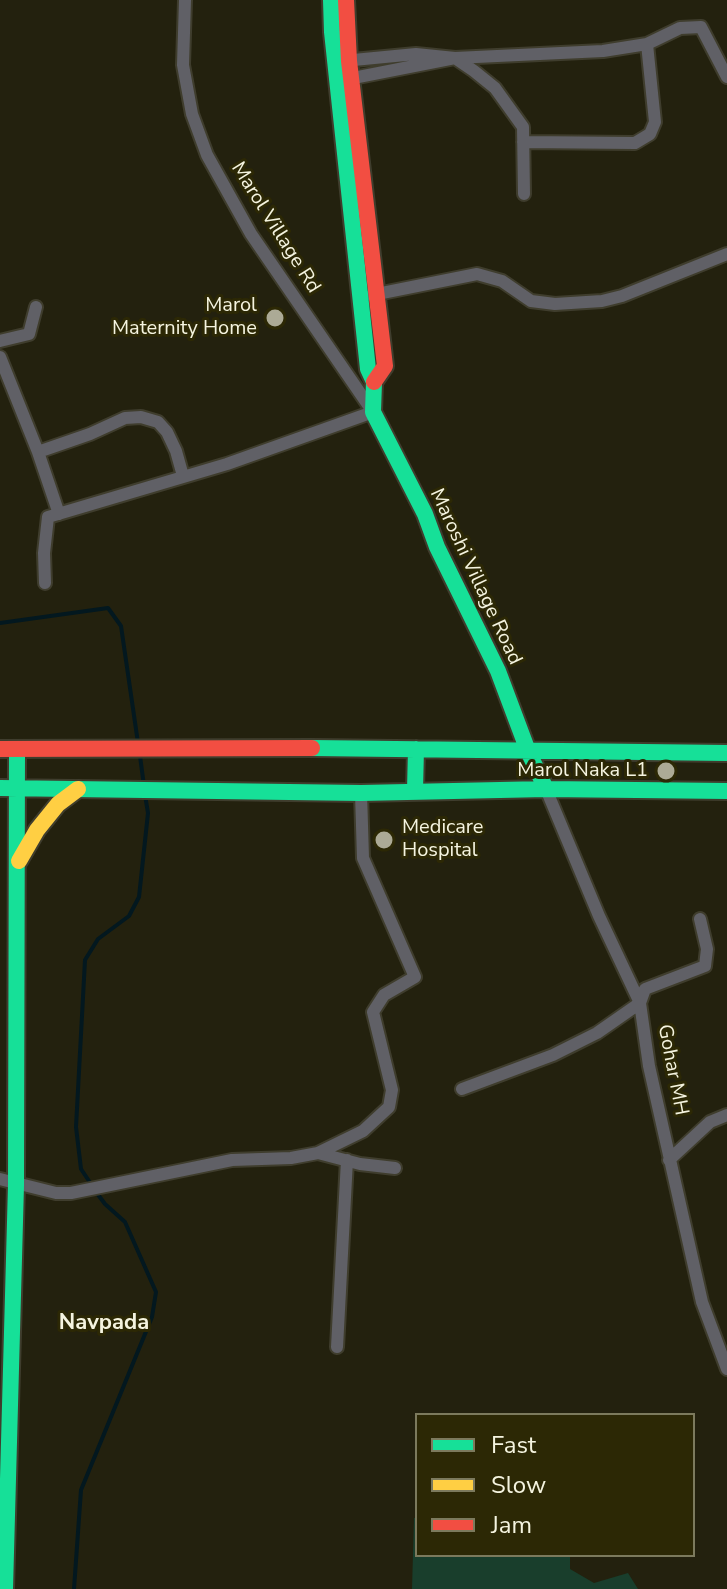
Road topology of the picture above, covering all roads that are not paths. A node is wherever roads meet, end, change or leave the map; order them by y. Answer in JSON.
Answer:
{"nodes":[{"id":1,"x":185,"y":0,"type":"edge"},
{"id":2,"x":331,"y":0,"type":"edge"},
{"id":3,"x":346,"y":0,"type":"edge"},
{"id":4,"x":647,"y":44,"type":"junction"},
{"id":5,"x":455,"y":58,"type":"junction"},
{"id":6,"x":343,"y":61,"type":"junction"},
{"id":7,"x":727,"y":77,"type":"edge"},
{"id":8,"x":345,"y":80,"type":"junction"},
{"id":9,"x":523,"y":142,"type":"junction"},
{"id":10,"x":524,"y":194,"type":"dead end"},
{"id":11,"x":727,"y":254,"type":"edge"},
{"id":12,"x":369,"y":296,"type":"junction"},
{"id":13,"x":36,"y":307,"type":"dead end"},
{"id":14,"x":0,"y":341,"type":"edge"},
{"id":15,"x":0,"y":357,"type":"edge"},
{"id":16,"x":373,"y":412,"type":"junction"},
{"id":17,"x":38,"y":452,"type":"junction"},
{"id":18,"x":183,"y":476,"type":"junction"},
{"id":19,"x":59,"y":514,"type":"junction"},
{"id":20,"x":45,"y":583,"type":"dead end"},
{"id":21,"x":9,"y":749,"type":"edge"},
{"id":22,"x":416,"y":749,"type":"junction"},
{"id":23,"x":528,"y":751,"type":"junction"},
{"id":24,"x":727,"y":753,"type":"edge"},
{"id":25,"x":0,"y":788,"type":"edge"},
{"id":26,"x":19,"y":788,"type":"junction"},
{"id":27,"x":78,"y":789,"type":"junction"},
{"id":28,"x":546,"y":789,"type":"junction"},
{"id":29,"x":415,"y":790,"type":"junction"},
{"id":30,"x":727,"y":791,"type":"edge"},
{"id":31,"x":361,"y":793,"type":"junction"},
{"id":32,"x":18,"y":863,"type":"junction"},
{"id":33,"x":700,"y":919,"type":"dead end"},
{"id":34,"x":640,"y":1003,"type":"junction"},
{"id":35,"x":462,"y":1089,"type":"dead end"},
{"id":36,"x":727,"y":1115,"type":"edge"},
{"id":37,"x":318,"y":1153,"type":"junction"},
{"id":38,"x":347,"y":1160,"type":"junction"},
{"id":39,"x":669,"y":1160,"type":"junction"},
{"id":40,"x":395,"y":1168,"type":"dead end"},
{"id":41,"x":8,"y":1182,"type":"edge"},
{"id":42,"x":337,"y":1347,"type":"dead end"},
{"id":43,"x":727,"y":1369,"type":"edge"},
{"id":44,"x":5,"y":1589,"type":"edge"}],
"edges":[{"from":1,"to":16,"type":"street","name":"Marol Village Rd"},
{"from":2,"to":6,"type":"main road","name":"Maroshi Village Road"},
{"from":3,"to":6,"type":"main road","name":"Maroshi Village Road"},
{"from":4,"to":5,"type":"street"},
{"from":4,"to":7,"type":"street"},
{"from":4,"to":9,"type":"street"},
{"from":5,"to":6,"type":"street"},
{"from":5,"to":8,"type":"street"},
{"from":5,"to":9,"type":"street"},
{"from":6,"to":8,"type":"main road","name":"Maroshi Village Road"},
{"from":8,"to":12,"type":"main road","name":"Maroshi Village Road"},
{"from":9,"to":10,"type":"street"},
{"from":11,"to":12,"type":"street"},
{"from":12,"to":16,"type":"main road","name":"Maroshi Village Road"},
{"from":13,"to":14,"type":"street"},
{"from":15,"to":17,"type":"street"},
{"from":16,"to":18,"type":"street"},
{"from":16,"to":23,"type":"main road","name":"Maroshi Village Road"},
{"from":17,"to":18,"type":"street"},
{"from":17,"to":19,"type":"street"},
{"from":18,"to":19,"type":"street"},
{"from":19,"to":20,"type":"street"},
{"from":21,"to":22,"type":"main road"},
{"from":21,"to":26,"type":"main road"},
{"from":22,"to":23,"type":"main road"},
{"from":22,"to":29,"type":"main road"},
{"from":23,"to":24,"type":"main road"},
{"from":23,"to":28,"type":"main road","name":"Maroshi Village Road"},
{"from":25,"to":26,"type":"main road"},
{"from":26,"to":27,"type":"main road"},
{"from":26,"to":32,"type":"main road"},
{"from":27,"to":31,"type":"main road"},
{"from":27,"to":32,"type":"main road"},
{"from":28,"to":29,"type":"main road"},
{"from":28,"to":30,"type":"main road"},
{"from":28,"to":34,"type":"street","name":"Gohar MH"},
{"from":29,"to":31,"type":"main road"},
{"from":31,"to":37,"type":"street"},
{"from":32,"to":41,"type":"main road"},
{"from":33,"to":34,"type":"street"},
{"from":34,"to":35,"type":"street"},
{"from":34,"to":39,"type":"street","name":"Gohar MH"},
{"from":36,"to":39,"type":"street"},
{"from":37,"to":38,"type":"street"},
{"from":37,"to":41,"type":"street"},
{"from":38,"to":40,"type":"street"},
{"from":38,"to":42,"type":"street"},
{"from":39,"to":43,"type":"street","name":"Gohar MH"},
{"from":41,"to":44,"type":"main road"}]}
